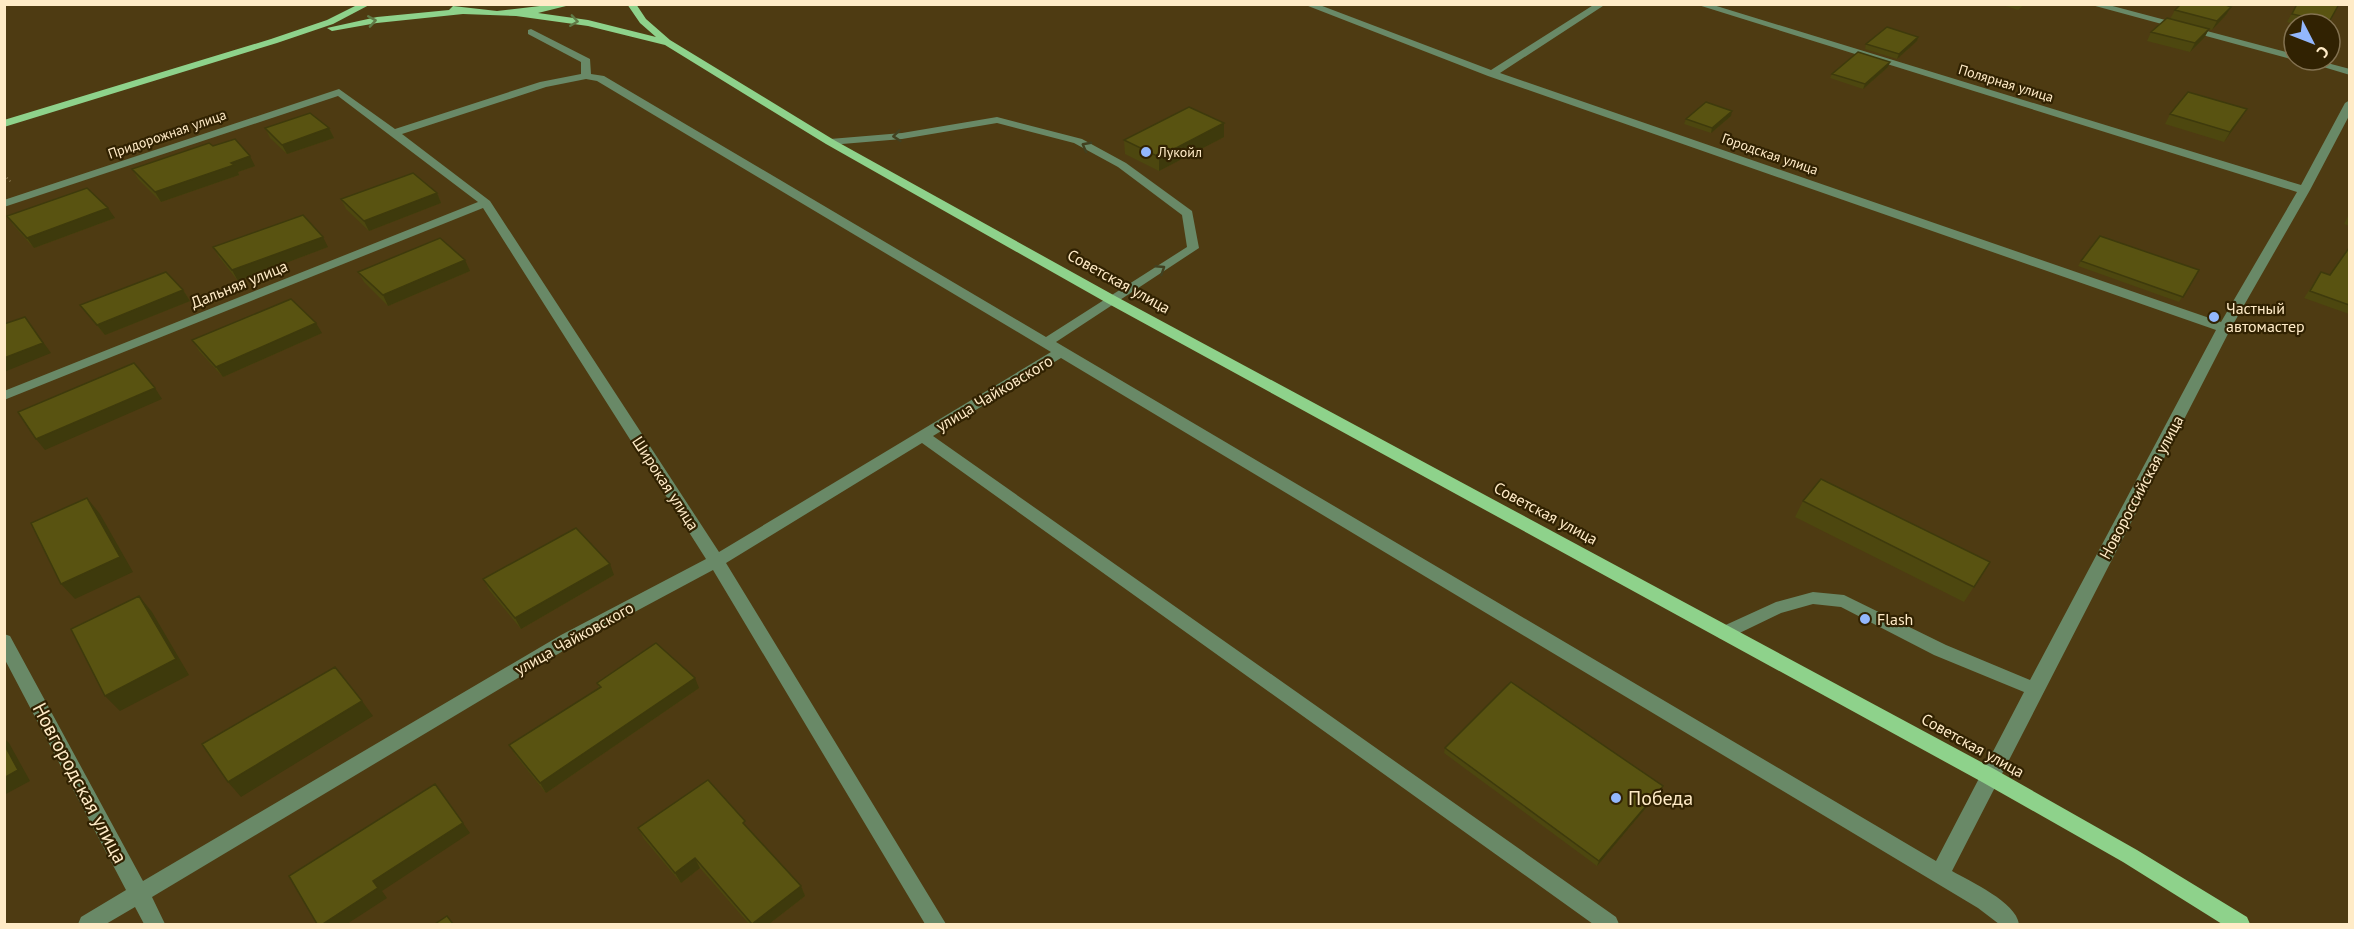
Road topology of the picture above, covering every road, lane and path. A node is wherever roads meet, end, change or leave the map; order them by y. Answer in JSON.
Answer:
{"nodes":[{"id":1,"x":367,"y":4,"type":"edge"},
{"id":2,"x":433,"y":4,"type":"edge"},
{"id":3,"x":570,"y":4,"type":"edge"},
{"id":4,"x":631,"y":4,"type":"edge"},
{"id":5,"x":1307,"y":4,"type":"edge"},
{"id":6,"x":1602,"y":4,"type":"edge"},
{"id":7,"x":1699,"y":4,"type":"edge"},
{"id":8,"x":2092,"y":4,"type":"edge"},
{"id":9,"x":462,"y":11,"type":"junction"},
{"id":10,"x":516,"y":13,"type":"junction"},
{"id":11,"x":531,"y":32,"type":"dead end"},
{"id":12,"x":274,"y":41,"type":"junction"},
{"id":13,"x":667,"y":42,"type":"junction"},
{"id":14,"x":2282,"y":54,"type":"edge"},
{"id":15,"x":1492,"y":74,"type":"junction"},
{"id":16,"x":586,"y":76,"type":"junction"},
{"id":17,"x":339,"y":92,"type":"joint"},
{"id":18,"x":2349,"y":103,"type":"edge"},
{"id":19,"x":4,"y":124,"type":"edge"},
{"id":20,"x":394,"y":133,"type":"junction"},
{"id":21,"x":830,"y":142,"type":"junction"},
{"id":22,"x":2304,"y":190,"type":"junction"},
{"id":23,"x":486,"y":203,"type":"junction"},
{"id":24,"x":4,"y":204,"type":"edge"},
{"id":25,"x":1112,"y":300,"type":"junction"},
{"id":26,"x":2224,"y":328,"type":"junction"},
{"id":27,"x":1045,"y":343,"type":"junction"},
{"id":28,"x":1061,"y":352,"type":"junction"},
{"id":29,"x":4,"y":396,"type":"edge"},
{"id":30,"x":923,"y":436,"type":"junction"},
{"id":31,"x":716,"y":561,"type":"junction"},
{"id":32,"x":1725,"y":633,"type":"junction"},
{"id":33,"x":4,"y":641,"type":"edge"},
{"id":34,"x":2034,"y":688,"type":"junction"},
{"id":35,"x":1989,"y":776,"type":"junction"},
{"id":36,"x":1940,"y":874,"type":"junction"},
{"id":37,"x":139,"y":894,"type":"junction"},
{"id":38,"x":88,"y":924,"type":"edge"},
{"id":39,"x":155,"y":924,"type":"edge"},
{"id":40,"x":936,"y":924,"type":"edge"},
{"id":41,"x":1610,"y":924,"type":"edge"},
{"id":42,"x":2009,"y":924,"type":"edge"},
{"id":43,"x":2240,"y":924,"type":"edge"}],
"edges":[{"from":1,"to":12,"type":"main road"},
{"from":2,"to":9,"type":"main road"},
{"from":3,"to":10,"type":"main road"},
{"from":4,"to":13,"type":"main road"},
{"from":5,"to":15,"type":"street","name":"Городская улица"},
{"from":6,"to":15,"type":"street"},
{"from":7,"to":22,"type":"street","name":"Полярная улица"},
{"from":8,"to":14,"type":"street"},
{"from":9,"to":10,"type":"main road"},
{"from":12,"to":9,"type":"main road","one_way":true},
{"from":10,"to":13,"type":"main road","one_way":true},
{"from":11,"to":16,"type":"street"},
{"from":12,"to":19,"type":"main road"},
{"from":13,"to":21,"type":"main road","name":"Советская улица"},
{"from":15,"to":26,"type":"street","name":"Городская улица"},
{"from":16,"to":20,"type":"street"},
{"from":16,"to":27,"type":"street"},
{"from":17,"to":20,"type":"street","name":"Широкая улица"},
{"from":17,"to":24,"type":"street","name":"Придорожная улица"},
{"from":18,"to":22,"type":"street","name":"Новороссийская улица"},
{"from":20,"to":23,"type":"street","name":"Широкая улица"},
{"from":21,"to":25,"type":"main road","name":"Советская улица"},
{"from":25,"to":21,"type":"street","one_way":true},
{"from":22,"to":26,"type":"street","name":"Новороссийская улица"},
{"from":23,"to":29,"type":"street","name":"Дальняя улица"},
{"from":23,"to":31,"type":"street","name":"Широкая улица"},
{"from":25,"to":27,"type":"street"},
{"from":25,"to":32,"type":"main road","name":"Советская улица"},
{"from":26,"to":34,"type":"street","name":"Новороссийская улица"},
{"from":27,"to":28,"type":"street"},
{"from":28,"to":30,"type":"street","name":"улица Чайковского"},
{"from":28,"to":36,"type":"street"},
{"from":30,"to":31,"type":"street","name":"улица Чайковского"},
{"from":30,"to":41,"type":"street"},
{"from":31,"to":37,"type":"street","name":"улица Чайковского"},
{"from":31,"to":40,"type":"street","name":"Широкая улица"},
{"from":32,"to":34,"type":"street"},
{"from":32,"to":35,"type":"main road","name":"Советская улица"},
{"from":33,"to":37,"type":"street","name":"Новгородская улица"},
{"from":34,"to":35,"type":"street","name":"Новороссийская улица"},
{"from":35,"to":36,"type":"street","name":"Новороссийская улица"},
{"from":35,"to":43,"type":"main road","name":"Советская улица"},
{"from":36,"to":42,"type":"street"},
{"from":37,"to":38,"type":"street","name":"улица Чайковского"},
{"from":37,"to":39,"type":"street","name":"Новгородская улица"}]}
